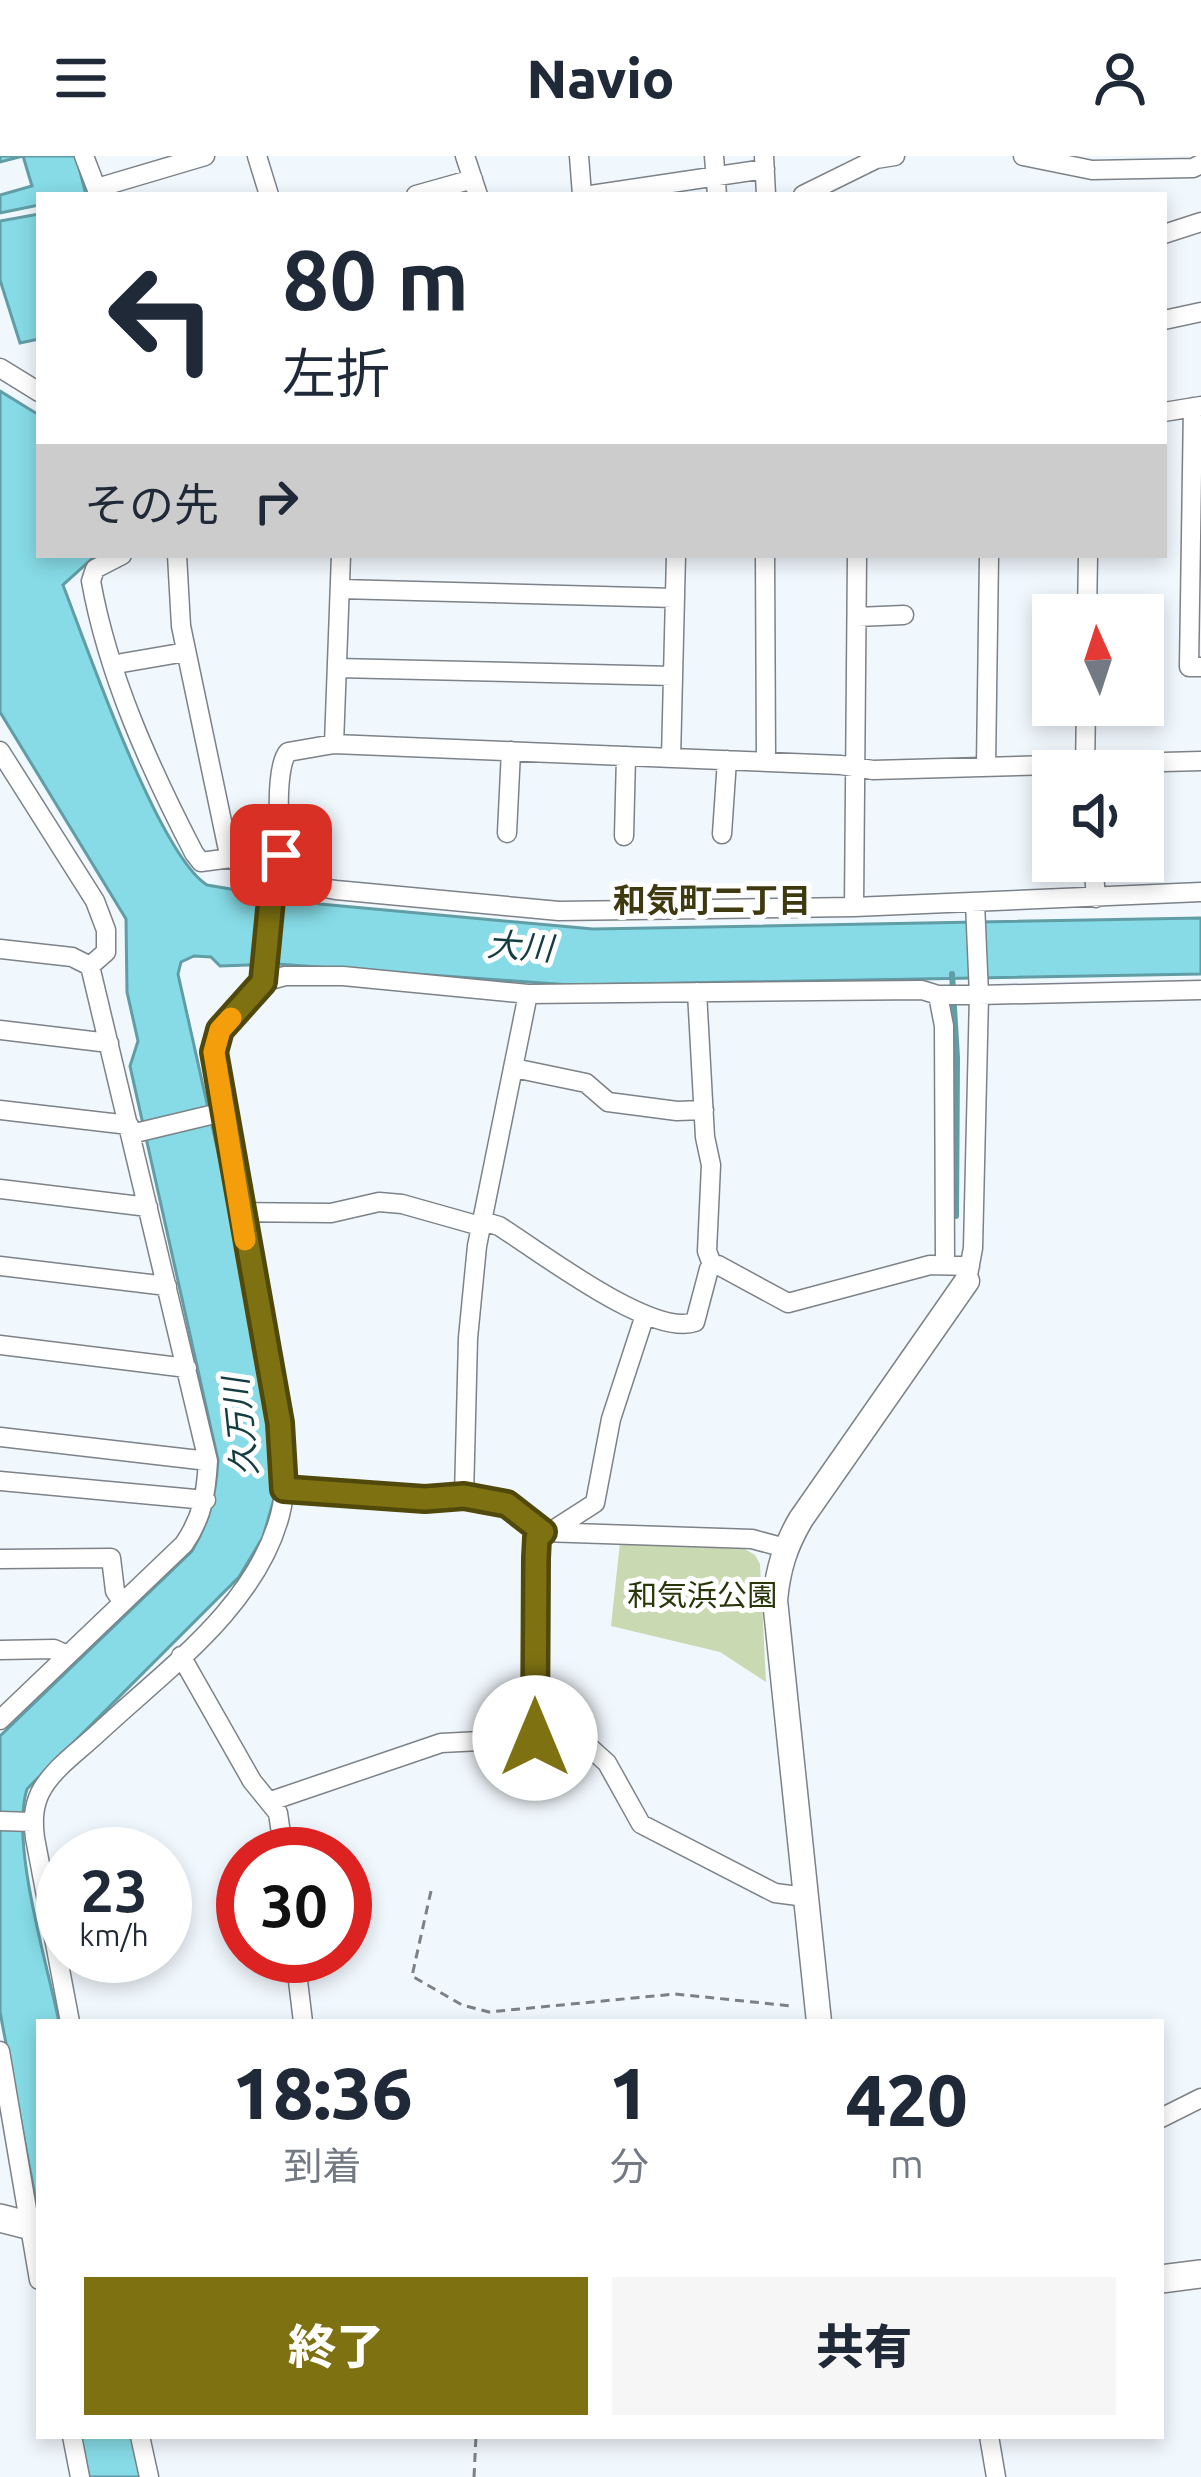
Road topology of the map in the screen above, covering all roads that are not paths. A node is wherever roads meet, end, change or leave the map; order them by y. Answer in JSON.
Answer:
{"nodes":[{"id":1,"x":84,"y":156,"type":"edge"},
{"id":2,"x":205,"y":156,"type":"edge"},
{"id":3,"x":257,"y":156,"type":"edge"},
{"id":4,"x":465,"y":156,"type":"edge"},
{"id":5,"x":579,"y":156,"type":"edge"},
{"id":6,"x":895,"y":156,"type":"edge"},
{"id":7,"x":1023,"y":156,"type":"edge"},
{"id":8,"x":765,"y":163,"type":"edge"},
{"id":9,"x":1201,"y":164,"type":"edge"},
{"id":10,"x":716,"y":176,"type":"edge"},
{"id":11,"x":476,"y":187,"type":"edge"},
{"id":12,"x":98,"y":191,"type":"edge"},
{"id":13,"x":268,"y":192,"type":"edge"},
{"id":14,"x":438,"y":192,"type":"edge"},
{"id":15,"x":582,"y":192,"type":"edge"},
{"id":16,"x":611,"y":192,"type":"edge"},
{"id":17,"x":809,"y":192,"type":"edge"},
{"id":18,"x":1201,"y":222,"type":"edge"},
{"id":19,"x":1167,"y":233,"type":"edge"},
{"id":20,"x":1201,"y":312,"type":"edge"},
{"id":21,"x":1167,"y":319,"type":"edge"},
{"id":22,"x":0,"y":368,"type":"edge"},
{"id":23,"x":36,"y":390,"type":"edge"},
{"id":24,"x":1197,"y":406,"type":"edge"},
{"id":25,"x":1167,"y":411,"type":"edge"},
{"id":26,"x":1197,"y":454,"type":"edge"},
{"id":27,"x":1196,"y":525,"type":"edge"},
{"id":28,"x":116,"y":558,"type":"edge"},
{"id":29,"x":177,"y":558,"type":"edge"},
{"id":30,"x":341,"y":558,"type":"edge"},
{"id":31,"x":676,"y":558,"type":"edge"},
{"id":32,"x":765,"y":558,"type":"edge"},
{"id":33,"x":857,"y":558,"type":"edge"},
{"id":34,"x":989,"y":558,"type":"edge"},
{"id":35,"x":1088,"y":558,"type":"edge"},
{"id":36,"x":340,"y":589,"type":"junction"},
{"id":37,"x":1087,"y":594,"type":"edge"},
{"id":38,"x":1196,"y":597,"type":"edge"},
{"id":39,"x":675,"y":598,"type":"junction"},
{"id":40,"x":904,"y":615,"type":"dead end"},
{"id":41,"x":857,"y":616,"type":"junction"},
{"id":42,"x":186,"y":652,"type":"junction"},
{"id":43,"x":122,"y":663,"type":"dead end"},
{"id":44,"x":1201,"y":667,"type":"edge"},
{"id":45,"x":337,"y":668,"type":"junction"},
{"id":46,"x":673,"y":676,"type":"junction"},
{"id":47,"x":334,"y":744,"type":"junction"},
{"id":48,"x":0,"y":751,"type":"edge"},
{"id":49,"x":511,"y":751,"type":"junction"},
{"id":50,"x":626,"y":756,"type":"junction"},
{"id":51,"x":671,"y":758,"type":"junction"},
{"id":52,"x":727,"y":760,"type":"junction"},
{"id":53,"x":1201,"y":760,"type":"edge"},
{"id":54,"x":766,"y":761,"type":"junction"},
{"id":55,"x":1164,"y":763,"type":"edge"},
{"id":56,"x":986,"y":766,"type":"junction"},
{"id":57,"x":856,"y":767,"type":"junction"},
{"id":58,"x":1032,"y":767,"type":"edge"},
{"id":59,"x":507,"y":833,"type":"dead end"},
{"id":60,"x":722,"y":834,"type":"dead end"},
{"id":61,"x":624,"y":836,"type":"dead end"},
{"id":62,"x":231,"y":858,"type":"junction"},
{"id":63,"x":278,"y":882,"type":"junction"},
{"id":64,"x":1095,"y":882,"type":"edge"},
{"id":65,"x":1201,"y":892,"type":"edge"},
{"id":66,"x":1096,"y":898,"type":"junction"},
{"id":67,"x":975,"y":906,"type":"junction"},
{"id":68,"x":854,"y":907,"type":"junction"},
{"id":69,"x":0,"y":950,"type":"edge"},
{"id":70,"x":90,"y":966,"type":"junction"},
{"id":71,"x":265,"y":976,"type":"junction"},
{"id":72,"x":1201,"y":990,"type":"edge"},
{"id":73,"x":697,"y":992,"type":"junction"},
{"id":74,"x":974,"y":992,"type":"junction"},
{"id":75,"x":528,"y":994,"type":"junction"},
{"id":76,"x":941,"y":994,"type":"junction"},
{"id":77,"x":0,"y":1030,"type":"edge"},
{"id":78,"x":109,"y":1043,"type":"junction"},
{"id":79,"x":514,"y":1068,"type":"junction"},
{"id":80,"x":0,"y":1110,"type":"edge"},
{"id":81,"x":704,"y":1110,"type":"junction"},
{"id":82,"x":219,"y":1113,"type":"junction"},
{"id":83,"x":134,"y":1130,"type":"junction"},
{"id":84,"x":0,"y":1189,"type":"edge"},
{"id":85,"x":148,"y":1207,"type":"junction"},
{"id":86,"x":240,"y":1212,"type":"junction"},
{"id":87,"x":481,"y":1224,"type":"junction"},
{"id":88,"x":945,"y":1263,"type":"junction"},
{"id":89,"x":0,"y":1265,"type":"edge"},
{"id":90,"x":713,"y":1267,"type":"junction"},
{"id":91,"x":968,"y":1274,"type":"junction"},
{"id":92,"x":167,"y":1286,"type":"junction"},
{"id":93,"x":644,"y":1318,"type":"junction"},
{"id":94,"x":0,"y":1345,"type":"edge"},
{"id":95,"x":187,"y":1368,"type":"junction"},
{"id":96,"x":0,"y":1437,"type":"edge"},
{"id":97,"x":208,"y":1461,"type":"junction"},
{"id":98,"x":0,"y":1481,"type":"edge"},
{"id":99,"x":284,"y":1489,"type":"junction"},
{"id":100,"x":464,"y":1496,"type":"junction"},
{"id":101,"x":206,"y":1500,"type":"junction"},
{"id":102,"x":595,"y":1503,"type":"junction"},
{"id":103,"x":548,"y":1531,"type":"junction"},
{"id":104,"x":608,"y":1533,"type":"junction"},
{"id":105,"x":785,"y":1548,"type":"junction"},
{"id":106,"x":0,"y":1559,"type":"edge"},
{"id":107,"x":122,"y":1601,"type":"junction"},
{"id":108,"x":0,"y":1650,"type":"edge"},
{"id":109,"x":65,"y":1654,"type":"junction"},
{"id":110,"x":181,"y":1656,"type":"junction"},
{"id":111,"x":0,"y":1720,"type":"edge"},
{"id":112,"x":535,"y":1738,"type":"junction"},
{"id":113,"x":271,"y":1801,"type":"junction"},
{"id":114,"x":0,"y":1821,"type":"edge"},
{"id":115,"x":29,"y":1821,"type":"junction"},
{"id":116,"x":280,"y":1827,"type":"edge"},
{"id":117,"x":806,"y":1897,"type":"junction"},
{"id":118,"x":298,"y":1983,"type":"edge"},
{"id":119,"x":819,"y":2016,"type":"edge"},
{"id":120,"x":69,"y":2019,"type":"edge"},
{"id":121,"x":303,"y":2019,"type":"edge"},
{"id":122,"x":0,"y":2050,"type":"edge"},
{"id":123,"x":1201,"y":2098,"type":"edge"},
{"id":124,"x":1164,"y":2116,"type":"edge"},
{"id":125,"x":0,"y":2218,"type":"edge"},
{"id":126,"x":35,"y":2227,"type":"edge"},
{"id":127,"x":1201,"y":2274,"type":"edge"},
{"id":128,"x":1164,"y":2279,"type":"edge"},
{"id":129,"x":73,"y":2439,"type":"edge"},
{"id":130,"x":141,"y":2439,"type":"edge"},
{"id":131,"x":990,"y":2439,"type":"edge"},
{"id":132,"x":80,"y":2477,"type":"edge"},
{"id":133,"x":149,"y":2477,"type":"edge"},
{"id":134,"x":996,"y":2477,"type":"edge"}],
"edges":[{"from":1,"to":12,"type":"street"},
{"from":2,"to":12,"type":"street"},
{"from":3,"to":13,"type":"street"},
{"from":4,"to":11,"type":"street"},
{"from":5,"to":15,"type":"street"},
{"from":6,"to":17,"type":"street"},
{"from":7,"to":9,"type":"street"},
{"from":8,"to":10,"type":"street"},
{"from":10,"to":16,"type":"street"},
{"from":11,"to":14,"type":"street"},
{"from":18,"to":19,"type":"street"},
{"from":20,"to":21,"type":"street"},
{"from":22,"to":23,"type":"street"},
{"from":24,"to":25,"type":"street"},
{"from":24,"to":26,"type":"street"},
{"from":26,"to":27,"type":"street"},
{"from":27,"to":38,"type":"street"},
{"from":28,"to":62,"type":"street"},
{"from":29,"to":42,"type":"street"},
{"from":30,"to":36,"type":"street"},
{"from":31,"to":39,"type":"street"},
{"from":32,"to":54,"type":"street"},
{"from":33,"to":41,"type":"street"},
{"from":34,"to":56,"type":"street"},
{"from":35,"to":37,"type":"street"},
{"from":36,"to":39,"type":"street"},
{"from":36,"to":45,"type":"street"},
{"from":38,"to":44,"type":"street"},
{"from":39,"to":46,"type":"street"},
{"from":40,"to":41,"type":"street"},
{"from":41,"to":57,"type":"street"},
{"from":42,"to":43,"type":"street"},
{"from":42,"to":62,"type":"street"},
{"from":45,"to":46,"type":"street"},
{"from":45,"to":47,"type":"street"},
{"from":46,"to":51,"type":"street"},
{"from":47,"to":49,"type":"street"},
{"from":47,"to":63,"type":"street"},
{"from":48,"to":70,"type":"street"},
{"from":49,"to":50,"type":"street"},
{"from":49,"to":59,"type":"street"},
{"from":50,"to":51,"type":"street"},
{"from":50,"to":61,"type":"street"},
{"from":51,"to":52,"type":"street"},
{"from":52,"to":54,"type":"street"},
{"from":52,"to":60,"type":"street"},
{"from":53,"to":55,"type":"street"},
{"from":54,"to":57,"type":"street"},
{"from":56,"to":57,"type":"street"},
{"from":56,"to":58,"type":"street"},
{"from":57,"to":68,"type":"street"},
{"from":62,"to":63,"type":"street"},
{"from":63,"to":68,"type":"street"},
{"from":63,"to":71,"type":"street"},
{"from":64,"to":66,"type":"street"},
{"from":65,"to":66,"type":"street"},
{"from":66,"to":67,"type":"street"},
{"from":67,"to":68,"type":"street"},
{"from":67,"to":74,"type":"street"},
{"from":69,"to":70,"type":"street"},
{"from":70,"to":78,"type":"street"},
{"from":71,"to":75,"type":"street"},
{"from":71,"to":82,"type":"street"},
{"from":72,"to":74,"type":"street"},
{"from":73,"to":75,"type":"street"},
{"from":73,"to":76,"type":"street"},
{"from":73,"to":81,"type":"street"},
{"from":74,"to":76,"type":"street"},
{"from":74,"to":91,"type":"street"},
{"from":75,"to":79,"type":"street"},
{"from":76,"to":88,"type":"street"},
{"from":77,"to":78,"type":"street"},
{"from":78,"to":83,"type":"street"},
{"from":79,"to":81,"type":"street"},
{"from":79,"to":87,"type":"street"},
{"from":80,"to":83,"type":"street"},
{"from":81,"to":90,"type":"street"},
{"from":82,"to":83,"type":"street"},
{"from":82,"to":86,"type":"street"},
{"from":83,"to":85,"type":"street"},
{"from":84,"to":85,"type":"street"},
{"from":85,"to":92,"type":"street"},
{"from":86,"to":87,"type":"street"},
{"from":86,"to":99,"type":"street"},
{"from":87,"to":93,"type":"street"},
{"from":87,"to":100,"type":"street"},
{"from":88,"to":90,"type":"street"},
{"from":88,"to":91,"type":"street"},
{"from":89,"to":92,"type":"street"},
{"from":90,"to":93,"type":"street"},
{"from":91,"to":105,"type":"street"},
{"from":92,"to":95,"type":"street"},
{"from":93,"to":102,"type":"street"},
{"from":94,"to":95,"type":"street"},
{"from":95,"to":97,"type":"street"},
{"from":96,"to":97,"type":"street"},
{"from":97,"to":101,"type":"street"},
{"from":98,"to":101,"type":"street"},
{"from":99,"to":100,"type":"street"},
{"from":99,"to":110,"type":"street"},
{"from":100,"to":103,"type":"street"},
{"from":101,"to":107,"type":"street"},
{"from":102,"to":103,"type":"street"},
{"from":102,"to":104,"type":"street"},
{"from":103,"to":104,"type":"street"},
{"from":103,"to":112,"type":"street"},
{"from":104,"to":105,"type":"street"},
{"from":105,"to":117,"type":"street"},
{"from":106,"to":107,"type":"street"},
{"from":107,"to":109,"type":"street"},
{"from":108,"to":109,"type":"street"},
{"from":109,"to":111,"type":"street"},
{"from":110,"to":113,"type":"street"},
{"from":110,"to":115,"type":"street"},
{"from":112,"to":113,"type":"street"},
{"from":112,"to":117,"type":"street"},
{"from":113,"to":116,"type":"street"},
{"from":114,"to":115,"type":"street"},
{"from":115,"to":120,"type":"street"},
{"from":117,"to":119,"type":"street"},
{"from":118,"to":121,"type":"street"},
{"from":122,"to":126,"type":"street"},
{"from":123,"to":124,"type":"street"},
{"from":125,"to":126,"type":"main road"},
{"from":127,"to":128,"type":"main road"},
{"from":129,"to":132,"type":"street"},
{"from":130,"to":133,"type":"street"},
{"from":131,"to":134,"type":"street"}]}
